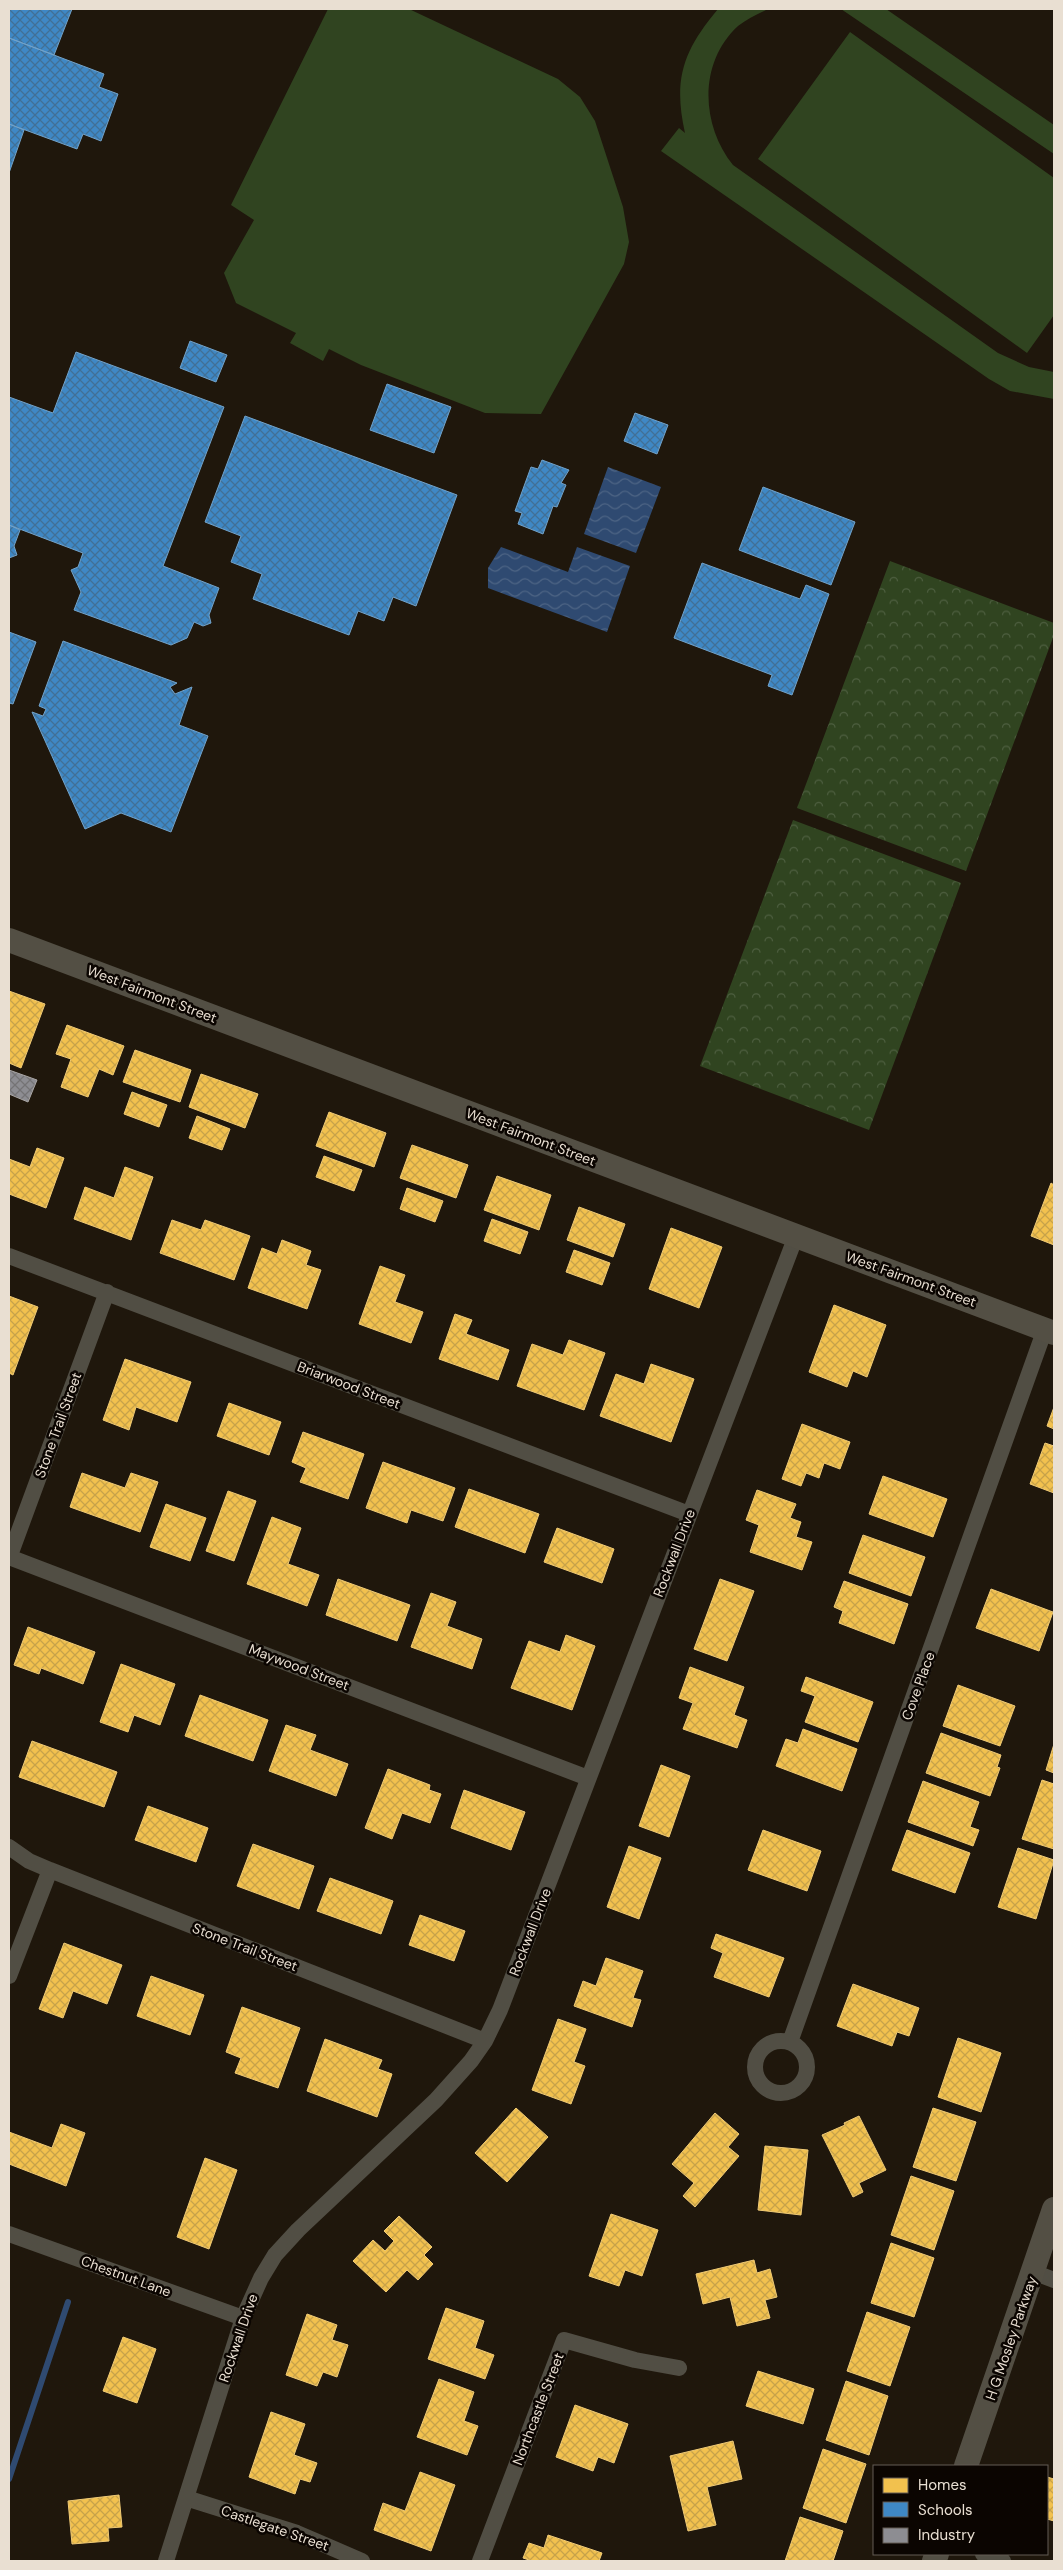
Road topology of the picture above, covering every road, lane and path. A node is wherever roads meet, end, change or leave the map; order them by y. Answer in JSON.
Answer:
{"nodes":[{"id":1,"x":9,"y":940,"type":"edge"},
{"id":2,"x":796,"y":1236,"type":"junction"},
{"id":3,"x":9,"y":1256,"type":"edge"},
{"id":4,"x":106,"y":1292,"type":"junction"},
{"id":5,"x":1050,"y":1331,"type":"edge"},
{"id":6,"x":689,"y":1514,"type":"junction"},
{"id":7,"x":9,"y":1557,"type":"edge"},
{"id":8,"x":588,"y":1778,"type":"junction"},
{"id":9,"x":9,"y":1847,"type":"edge"},
{"id":10,"x":50,"y":1870,"type":"junction"},
{"id":11,"x":9,"y":1976,"type":"edge"},
{"id":12,"x":485,"y":2041,"type":"junction"},
{"id":13,"x":790,"y":2042,"type":"dead end"},
{"id":14,"x":1054,"y":2209,"type":"edge"},
{"id":15,"x":9,"y":2234,"type":"edge"},
{"id":16,"x":1044,"y":2276,"type":"edge"},
{"id":17,"x":243,"y":2318,"type":"junction"},
{"id":18,"x":679,"y":2368,"type":"dead end"},
{"id":19,"x":966,"y":2465,"type":"edge"},
{"id":20,"x":186,"y":2498,"type":"junction"},
{"id":21,"x":986,"y":2555,"type":"edge"},
{"id":22,"x":166,"y":2561,"type":"edge"},
{"id":23,"x":362,"y":2561,"type":"edge"},
{"id":24,"x":480,"y":2561,"type":"edge"},
{"id":25,"x":1003,"y":2561,"type":"edge"}],
"edges":[{"from":1,"to":2,"type":"street","name":"West Fairmont Street"},
{"from":2,"to":5,"type":"street","name":"West Fairmont Street"},
{"from":2,"to":6,"type":"street","name":"Rockwall Drive"},
{"from":3,"to":4,"type":"street","name":"Briarwood Street"},
{"from":4,"to":6,"type":"street","name":"Briarwood Street"},
{"from":4,"to":7,"type":"street","name":"Stone Trail Street"},
{"from":5,"to":13,"type":"street","name":"Cove Place"},
{"from":6,"to":8,"type":"street","name":"Rockwall Drive"},
{"from":7,"to":8,"type":"street","name":"Maywood Street"},
{"from":8,"to":12,"type":"street","name":"Rockwall Drive"},
{"from":9,"to":10,"type":"street","name":"Stone Trail Street"},
{"from":10,"to":11,"type":"street"},
{"from":10,"to":12,"type":"street","name":"Stone Trail Street"},
{"from":12,"to":17,"type":"street","name":"Rockwall Drive"},
{"from":14,"to":16,"type":"street","name":"H G Mosley Parkway"},
{"from":15,"to":17,"type":"street","name":"Chestnut Lane"},
{"from":16,"to":19,"type":"street","name":"H G Mosley Parkway"},
{"from":17,"to":20,"type":"street","name":"Rockwall Drive"},
{"from":18,"to":24,"type":"street","name":"Northcastle Street"},
{"from":20,"to":22,"type":"street","name":"Rockwall Drive"},
{"from":20,"to":23,"type":"street","name":"Castlegate Street"},
{"from":21,"to":25,"type":"street"}]}
